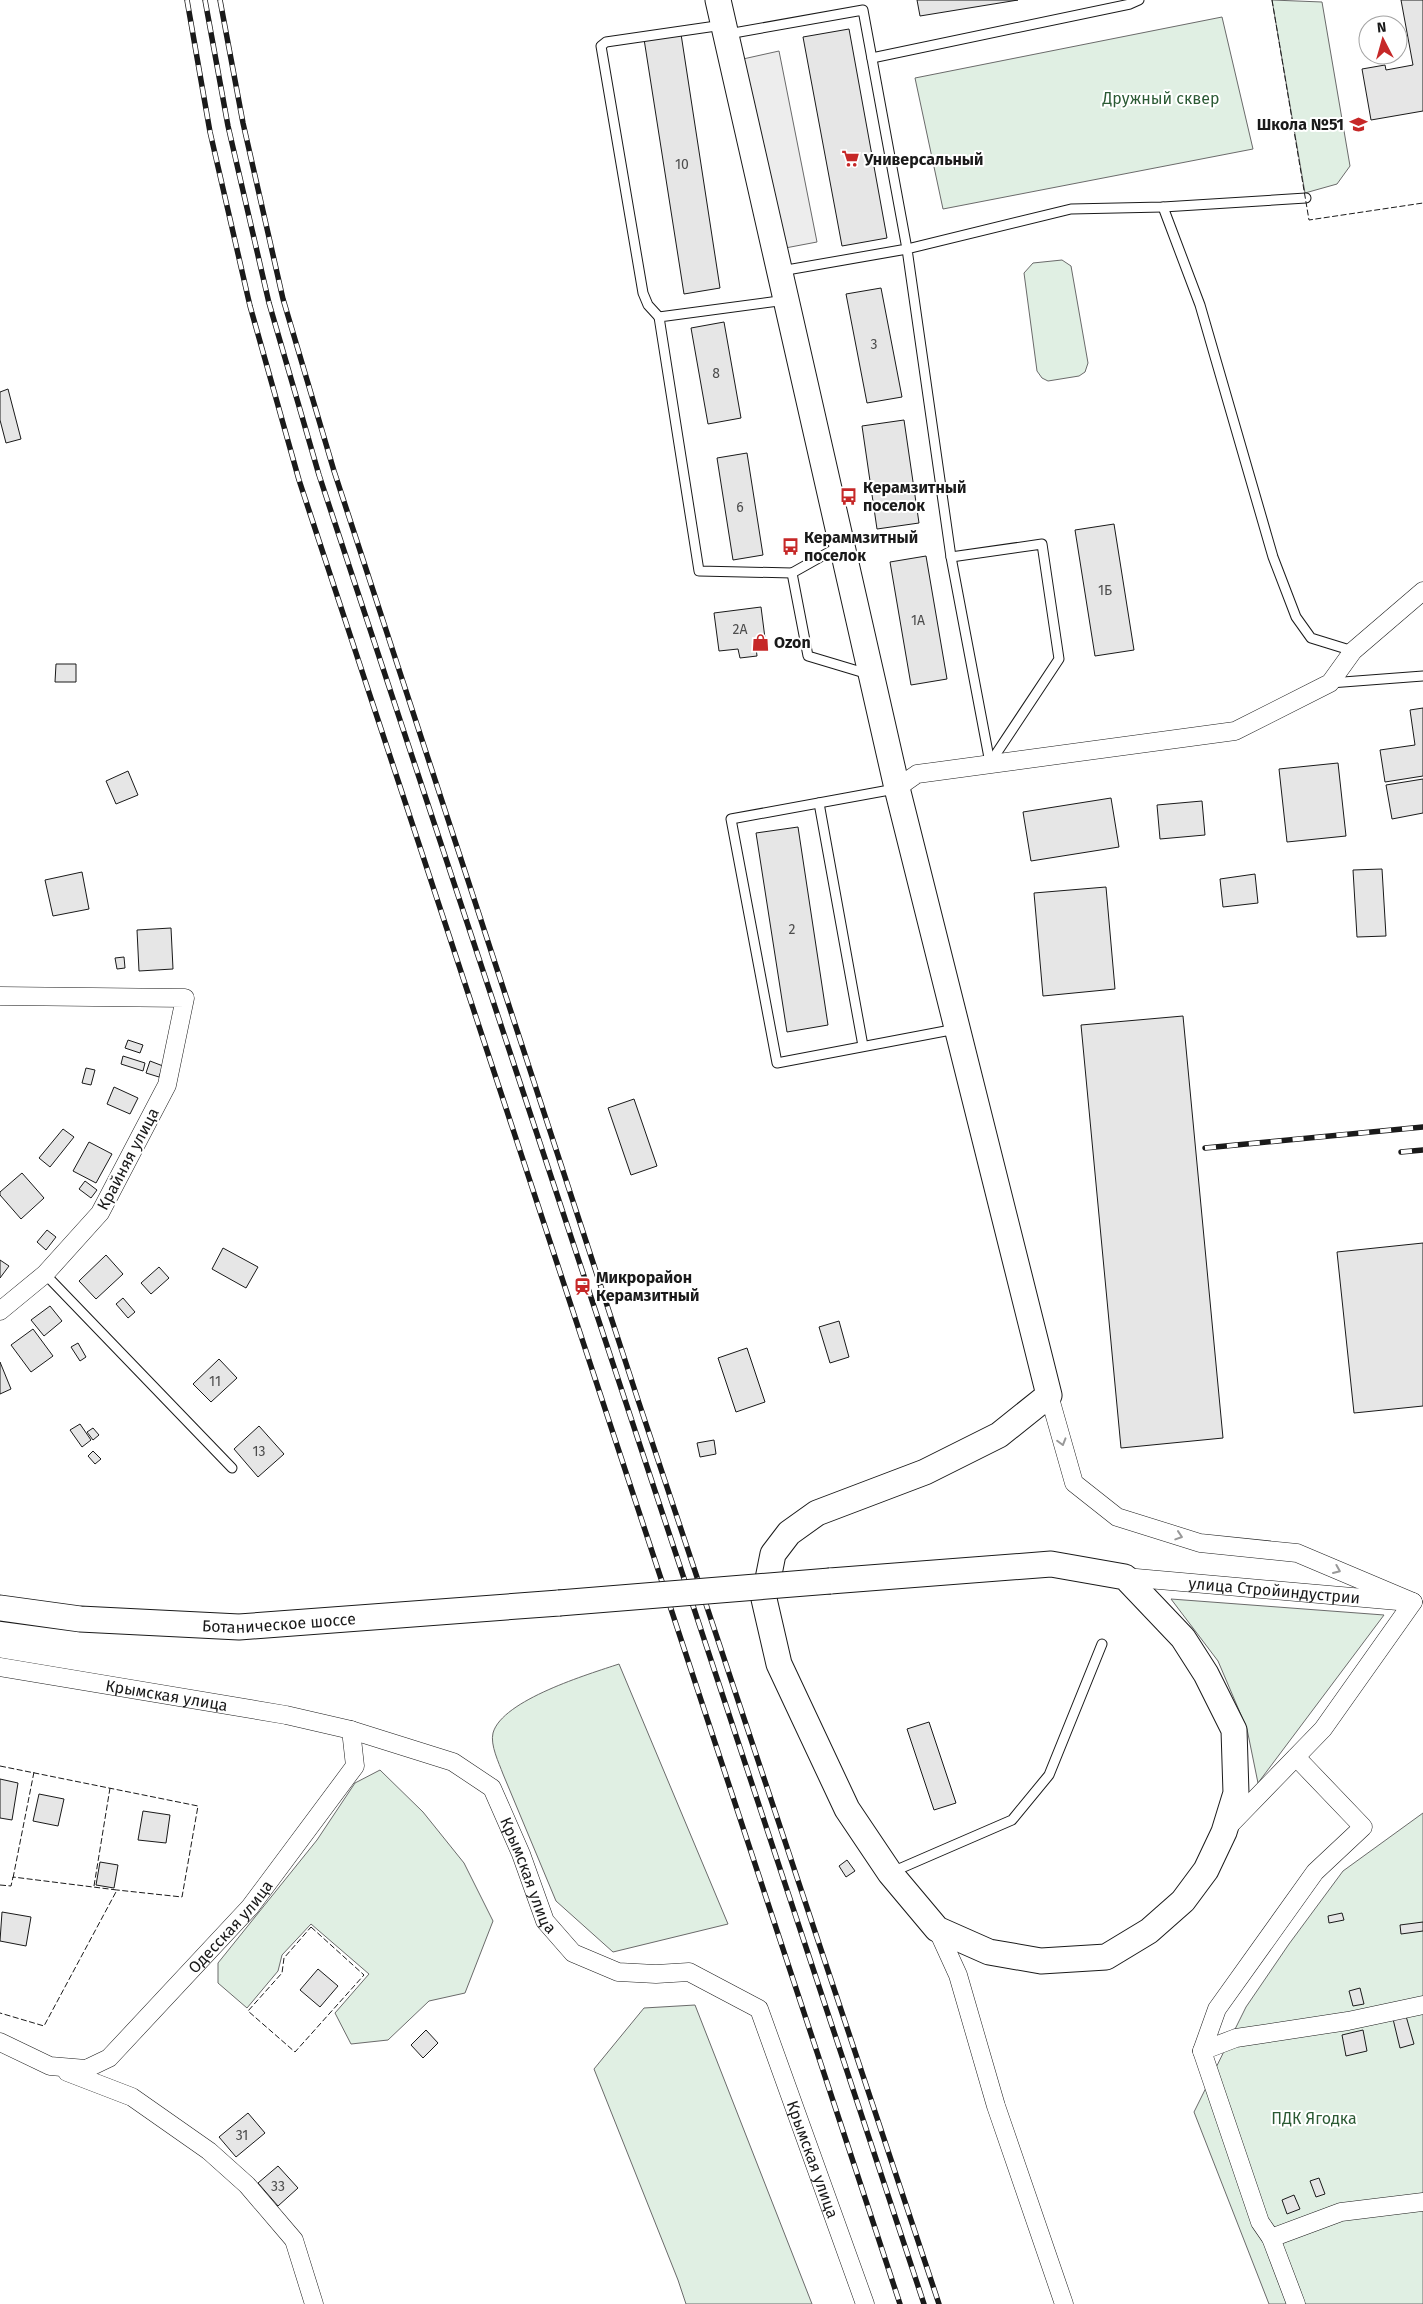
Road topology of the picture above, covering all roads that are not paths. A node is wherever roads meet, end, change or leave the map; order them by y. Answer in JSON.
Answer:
{"nodes":[{"id":1,"x":718,"y":0,"type":"edge"},
{"id":2,"x":862,"y":0,"type":"edge"},
{"id":3,"x":1139,"y":0,"type":"edge"},
{"id":4,"x":863,"y":10,"type":"junction"},
{"id":5,"x":724,"y":30,"type":"junction"},
{"id":6,"x":872,"y":58,"type":"junction"},
{"id":7,"x":1306,"y":198,"type":"dead end"},
{"id":8,"x":1163,"y":207,"type":"junction"},
{"id":9,"x":906,"y":249,"type":"junction"},
{"id":10,"x":780,"y":272,"type":"junction"},
{"id":11,"x":786,"y":300,"type":"junction"},
{"id":12,"x":659,"y":317,"type":"junction"},
{"id":13,"x":842,"y":544,"type":"junction"},
{"id":14,"x":951,"y":557,"type":"junction"},
{"id":15,"x":792,"y":573,"type":"junction"},
{"id":16,"x":1423,"y":591,"type":"edge"},
{"id":17,"x":1353,"y":651,"type":"junction"},
{"id":18,"x":872,"y":675,"type":"junction"},
{"id":19,"x":1423,"y":676,"type":"edge"},
{"id":20,"x":1330,"y":683,"type":"junction"},
{"id":21,"x":990,"y":763,"type":"junction"},
{"id":22,"x":897,"y":788,"type":"junction"},
{"id":23,"x":819,"y":803,"type":"junction"},
{"id":24,"x":0,"y":996,"type":"edge"},
{"id":25,"x":957,"y":1028,"type":"junction"},
{"id":26,"x":863,"y":1046,"type":"junction"},
{"id":27,"x":46,"y":1274,"type":"junction"},
{"id":28,"x":0,"y":1311,"type":"edge"},
{"id":29,"x":1049,"y":1396,"type":"junction"},
{"id":30,"x":232,"y":1468,"type":"dead end"},
{"id":31,"x":1125,"y":1577,"type":"junction"},
{"id":32,"x":1418,"y":1603,"type":"edge"},
{"id":33,"x":0,"y":1608,"type":"edge"},
{"id":34,"x":1102,"y":1644,"type":"dead end"},
{"id":35,"x":0,"y":1667,"type":"edge"},
{"id":36,"x":351,"y":1730,"type":"junction"},
{"id":37,"x":1296,"y":1757,"type":"junction"},
{"id":38,"x":1224,"y":1832,"type":"junction"},
{"id":39,"x":890,"y":1873,"type":"junction"},
{"id":40,"x":936,"y":1930,"type":"junction"},
{"id":41,"x":1423,"y":2004,"type":"edge"},
{"id":42,"x":0,"y":2042,"type":"edge"},
{"id":43,"x":1202,"y":2051,"type":"junction"},
{"id":44,"x":50,"y":2066,"type":"junction"},
{"id":45,"x":1423,"y":2202,"type":"edge"},
{"id":46,"x":1271,"y":2238,"type":"junction"},
{"id":47,"x":314,"y":2304,"type":"edge"},
{"id":48,"x":865,"y":2304,"type":"edge"},
{"id":49,"x":1064,"y":2304,"type":"edge"},
{"id":50,"x":1296,"y":2304,"type":"edge"}],
"edges":[{"from":1,"to":5,"type":"street"},
{"from":2,"to":4,"type":"lane"},
{"from":3,"to":6,"type":"lane"},
{"from":4,"to":5,"type":"lane"},
{"from":4,"to":6,"type":"lane"},
{"from":5,"to":10,"type":"street"},
{"from":5,"to":12,"type":"lane"},
{"from":6,"to":9,"type":"lane"},
{"from":7,"to":8,"type":"lane"},
{"from":8,"to":9,"type":"lane"},
{"from":8,"to":17,"type":"lane"},
{"from":9,"to":10,"type":"lane"},
{"from":9,"to":14,"type":"lane"},
{"from":10,"to":11,"type":"street"},
{"from":11,"to":12,"type":"lane"},
{"from":11,"to":13,"type":"street"},
{"from":12,"to":15,"type":"lane"},
{"from":13,"to":15,"type":"lane"},
{"from":13,"to":18,"type":"street"},
{"from":14,"to":21,"type":"lane"},
{"from":14,"to":21,"type":"lane"},
{"from":15,"to":18,"type":"lane"},
{"from":16,"to":17,"type":"street"},
{"from":17,"to":20,"type":"street"},
{"from":18,"to":22,"type":"street"},
{"from":19,"to":20,"type":"lane"},
{"from":20,"to":21,"type":"street"},
{"from":21,"to":22,"type":"street"},
{"from":22,"to":23,"type":"lane"},
{"from":22,"to":25,"type":"street"},
{"from":23,"to":26,"type":"lane"},
{"from":23,"to":26,"type":"lane"},
{"from":24,"to":27,"type":"street","name":"Крайняя улица"},
{"from":25,"to":26,"type":"lane"},
{"from":25,"to":29,"type":"street"},
{"from":27,"to":28,"type":"street","name":"Крайняя улица"},
{"from":27,"to":30,"type":"lane"},
{"from":29,"to":32,"type":"street","one_way":true},
{"from":29,"to":39,"type":"street"},
{"from":31,"to":32,"type":"street","name":"улица Стройиндустрии"},
{"from":31,"to":33,"type":"street","name":"Ботаническое шоссе","bridge":true},
{"from":31,"to":38,"type":"street"},
{"from":32,"to":37,"type":"street"},
{"from":34,"to":39,"type":"lane"},
{"from":35,"to":36,"type":"street","name":"Крымская улица"},
{"from":36,"to":44,"type":"street","name":"Одесская улица"},
{"from":36,"to":48,"type":"street","name":"Крымская улица"},
{"from":37,"to":38,"type":"street"},
{"from":37,"to":43,"type":"street"},
{"from":38,"to":40,"type":"street"},
{"from":39,"to":40,"type":"street"},
{"from":40,"to":49,"type":"street"},
{"from":41,"to":43,"type":"street"},
{"from":42,"to":44,"type":"street","name":"Одесская улица"},
{"from":43,"to":46,"type":"street"},
{"from":44,"to":47,"type":"street","name":"Одесская улица"},
{"from":45,"to":46,"type":"street"},
{"from":46,"to":50,"type":"street"}]}
